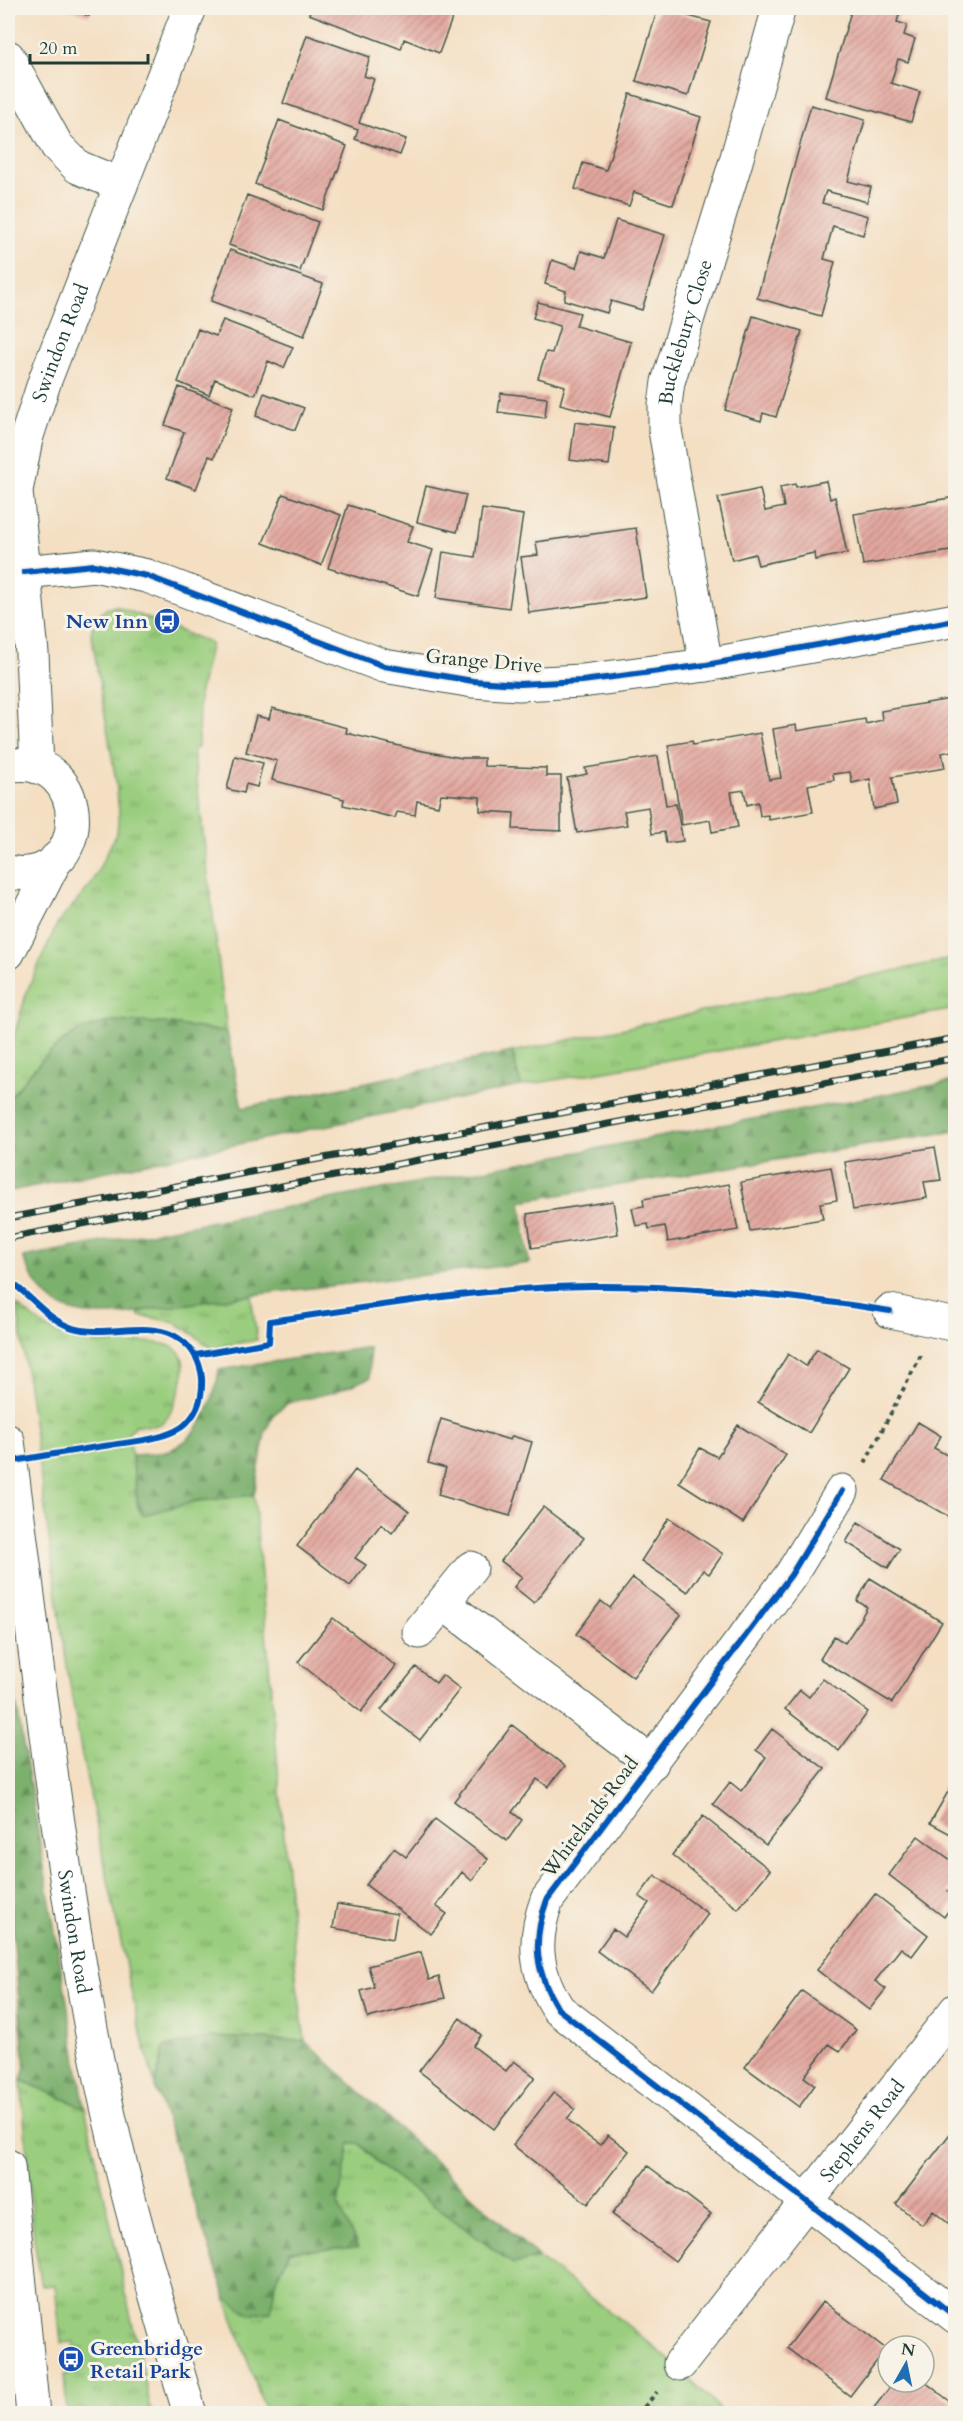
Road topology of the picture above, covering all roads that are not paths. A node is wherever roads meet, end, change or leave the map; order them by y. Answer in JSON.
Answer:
{"nodes":[{"id":1,"x":190,"y":8,"type":"edge"},
{"id":2,"x":779,"y":8,"type":"edge"},
{"id":3,"x":8,"y":57,"type":"edge"},
{"id":4,"x":121,"y":185,"type":"junction"},
{"id":5,"x":16,"y":577,"type":"edge"},
{"id":6,"x":956,"y":620,"type":"edge"},
{"id":7,"x":706,"y":665,"type":"junction"},
{"id":8,"x":16,"y":765,"type":"edge"},
{"id":9,"x":56,"y":859,"type":"junction"},
{"id":10,"x":8,"y":872,"type":"edge"},
{"id":11,"x":8,"y":953,"type":"edge"},
{"id":12,"x":890,"y":1311,"type":"dead end"},
{"id":13,"x":947,"y":1323,"type":"edge"},
{"id":14,"x":8,"y":1441,"type":"edge"},
{"id":15,"x":842,"y":1491,"type":"road end"},
{"id":16,"x":471,"y":1568,"type":"dead end"},
{"id":17,"x":443,"y":1603,"type":"junction"},
{"id":18,"x":420,"y":1632,"type":"dead end"},
{"id":19,"x":652,"y":1763,"type":"junction"},
{"id":20,"x":956,"y":2010,"type":"edge"},
{"id":21,"x":8,"y":2166,"type":"edge"},
{"id":22,"x":806,"y":2202,"type":"junction"},
{"id":23,"x":956,"y":2317,"type":"edge"},
{"id":24,"x":680,"y":2364,"type":"dead end"},
{"id":25,"x":33,"y":2414,"type":"edge"},
{"id":26,"x":190,"y":2414,"type":"edge"}],
"edges":[{"from":1,"to":4,"type":"street","name":"Swindon Road"},
{"from":2,"to":7,"type":"street","name":"Bucklebury Close"},
{"from":3,"to":4,"type":"street"},
{"from":4,"to":5,"type":"street","name":"Swindon Road"},
{"from":5,"to":7,"type":"street","name":"Grange Drive"},
{"from":5,"to":8,"type":"street","name":"Swindon Road"},
{"from":6,"to":7,"type":"street","name":"Grange Drive"},
{"from":8,"to":9,"type":"street"},
{"from":9,"to":10,"type":"street"},
{"from":9,"to":11,"type":"street"},
{"from":12,"to":13,"type":"street"},
{"from":14,"to":26,"type":"street","name":"Swindon Road"},
{"from":15,"to":19,"type":"street","name":"Whitelands Road"},
{"from":16,"to":17,"type":"street"},
{"from":17,"to":18,"type":"street"},
{"from":17,"to":19,"type":"street","name":"Whitelands Road"},
{"from":19,"to":22,"type":"street","name":"Whitelands Road"},
{"from":20,"to":22,"type":"street","name":"Stephens Road"},
{"from":21,"to":25,"type":"street"},
{"from":22,"to":23,"type":"street","name":"Whitelands Road"},
{"from":22,"to":24,"type":"street","name":"Stephens Road"}]}
